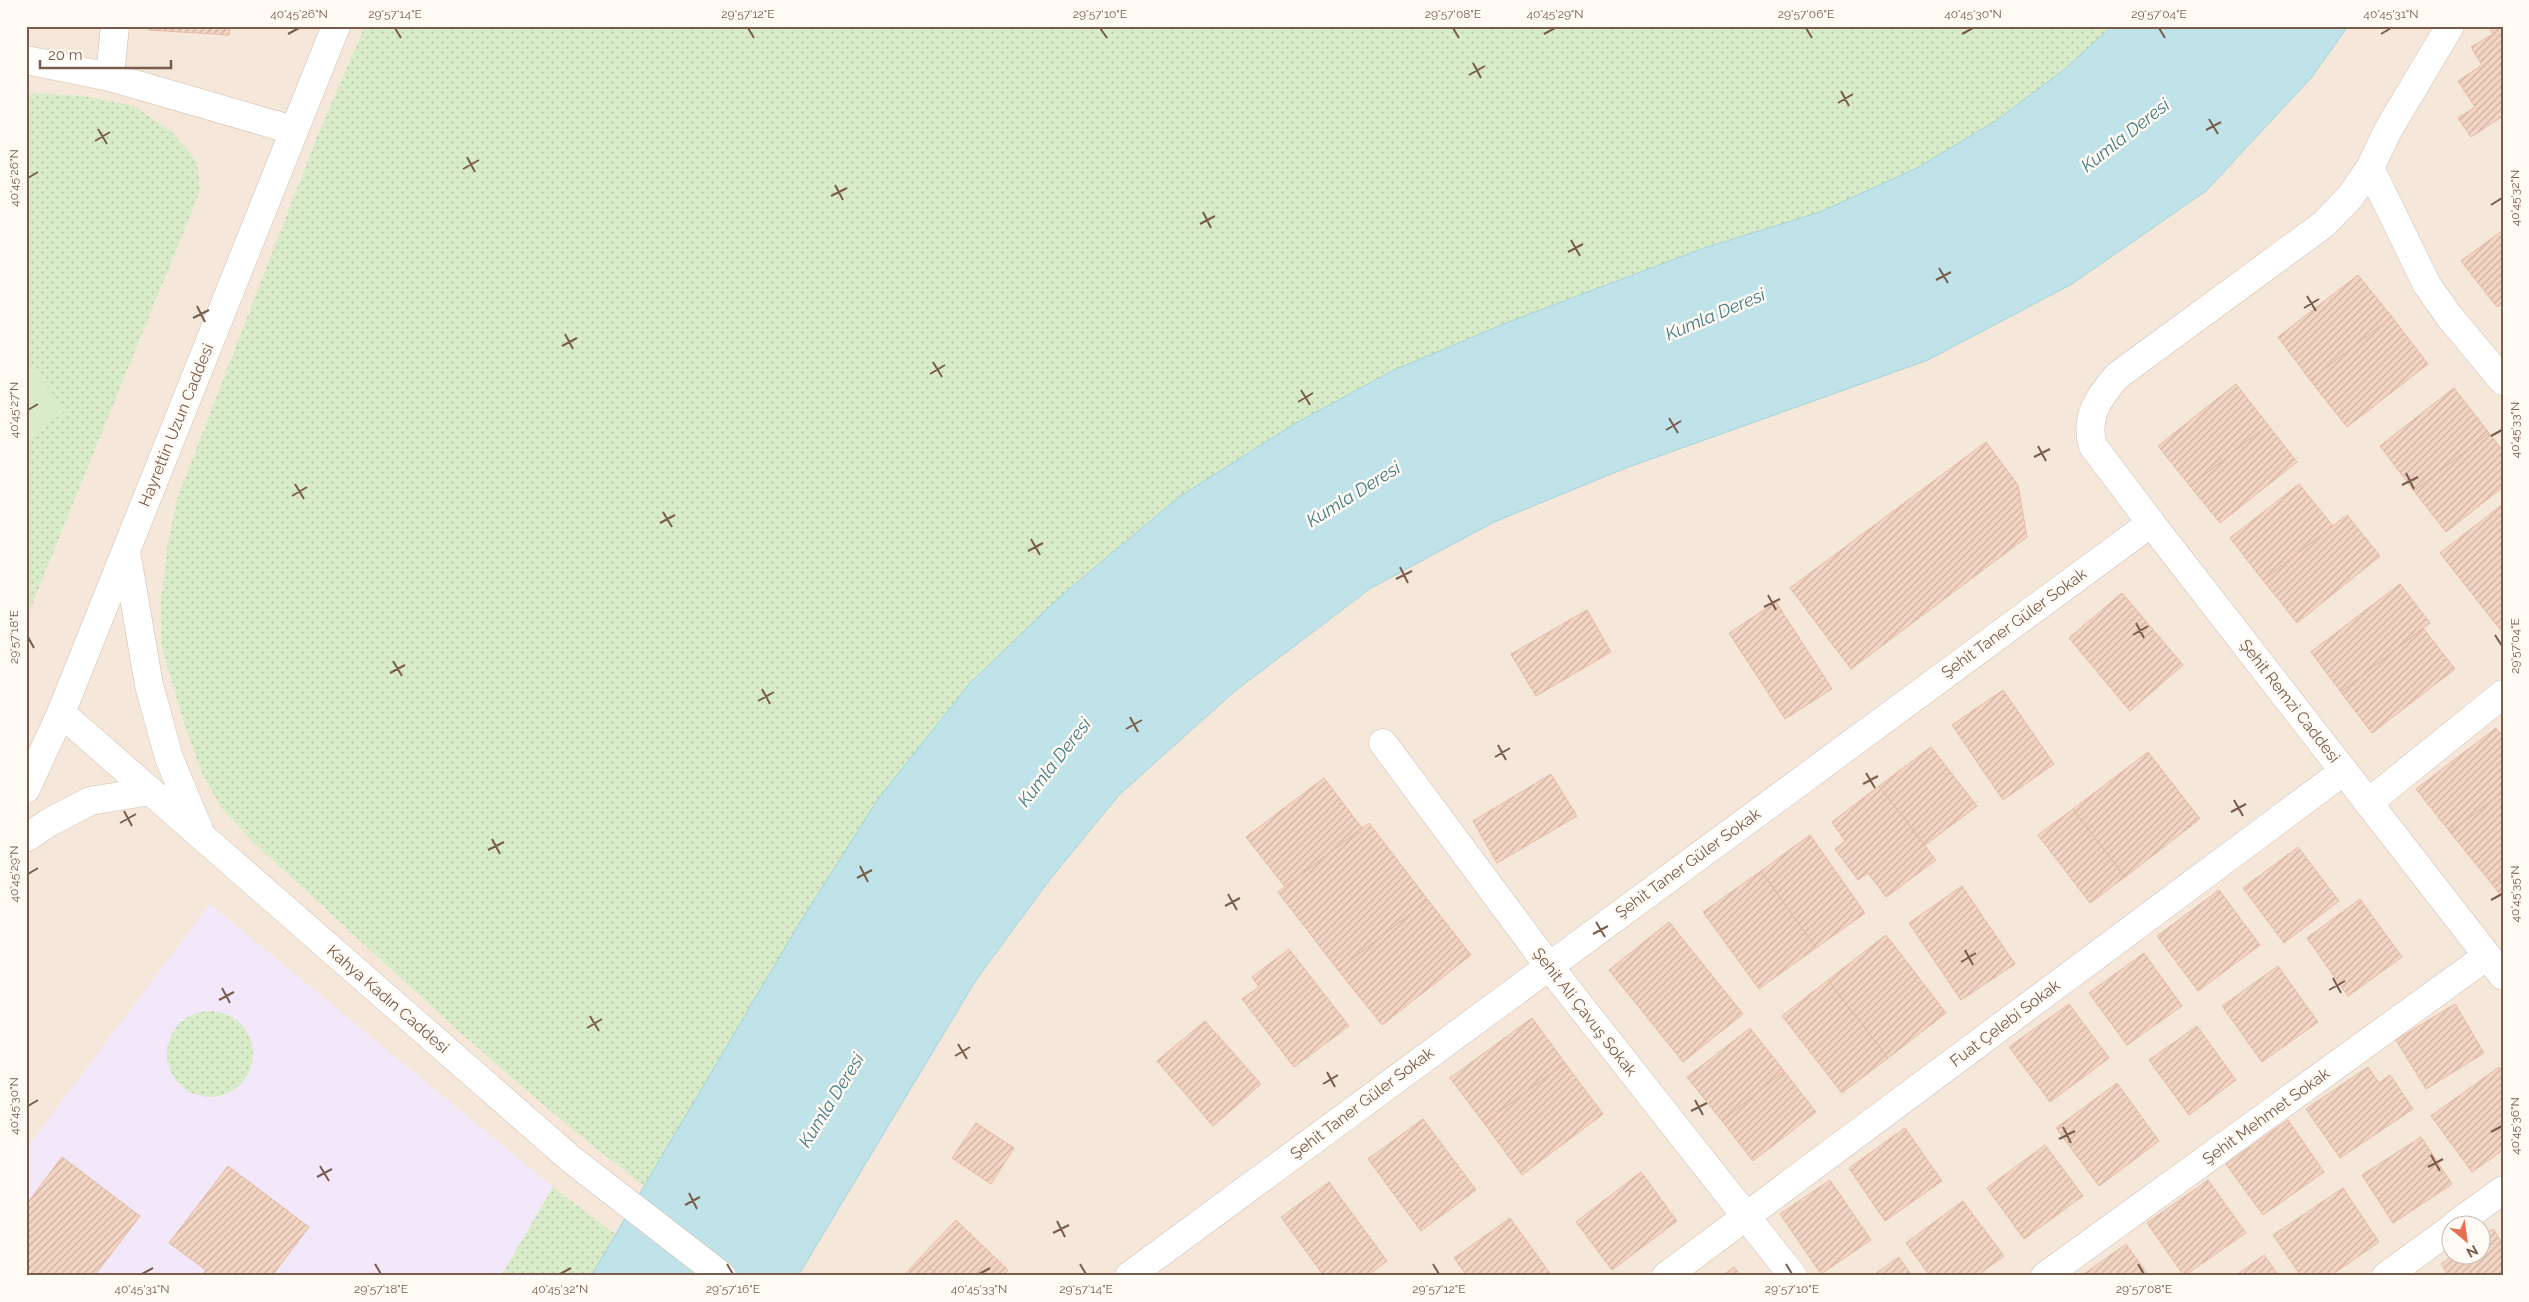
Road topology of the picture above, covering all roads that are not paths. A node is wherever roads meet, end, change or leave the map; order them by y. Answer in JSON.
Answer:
{"nodes":[{"id":1,"x":114,"y":26,"type":"edge"},
{"id":2,"x":336,"y":26,"type":"edge"},
{"id":3,"x":2450,"y":26,"type":"edge"},
{"id":4,"x":26,"y":60,"type":"edge"},
{"id":5,"x":110,"y":77,"type":"junction"},
{"id":6,"x":293,"y":130,"type":"junction"},
{"id":7,"x":2370,"y":168,"type":"junction"},
{"id":8,"x":2503,"y":381,"type":"edge"},
{"id":9,"x":2151,"y":523,"type":"junction"},
{"id":10,"x":126,"y":550,"type":"junction"},
{"id":11,"x":2503,"y":694,"type":"edge"},
{"id":12,"x":61,"y":713,"type":"junction"},
{"id":13,"x":1383,"y":744,"type":"dead end"},
{"id":14,"x":2344,"y":771,"type":"junction"},
{"id":15,"x":26,"y":789,"type":"edge"},
{"id":16,"x":150,"y":791,"type":"junction"},
{"id":17,"x":2368,"y":803,"type":"junction"},
{"id":18,"x":201,"y":836,"type":"junction"},
{"id":19,"x":26,"y":838,"type":"edge"},
{"id":20,"x":1548,"y":965,"type":"junction"},
{"id":21,"x":2495,"y":966,"type":"edge"},
{"id":22,"x":2503,"y":1190,"type":"edge"},
{"id":23,"x":2470,"y":1214,"type":"edge"},
{"id":24,"x":1746,"y":1216,"type":"junction"},
{"id":25,"x":2442,"y":1235,"type":"edge"},
{"id":26,"x":722,"y":1276,"type":"edge"},
{"id":27,"x":1129,"y":1276,"type":"edge"},
{"id":28,"x":1666,"y":1276,"type":"edge"},
{"id":29,"x":1793,"y":1276,"type":"edge"},
{"id":30,"x":2045,"y":1276,"type":"edge"},
{"id":31,"x":2386,"y":1276,"type":"edge"}],
"edges":[{"from":1,"to":5,"type":"street"},
{"from":2,"to":6,"type":"street","name":"Hayrettin Uzun Caddesi"},
{"from":3,"to":7,"type":"street"},
{"from":4,"to":5,"type":"street"},
{"from":5,"to":6,"type":"street"},
{"from":6,"to":10,"type":"street","name":"Hayrettin Uzun Caddesi"},
{"from":7,"to":8,"type":"street"},
{"from":7,"to":9,"type":"street","name":"Şehit Remzi Caddesi"},
{"from":9,"to":14,"type":"street","name":"Şehit Remzi Caddesi"},
{"from":9,"to":20,"type":"street","name":"Şehit Taner Güler Sokak"},
{"from":10,"to":12,"type":"street","name":"Hayrettin Uzun Caddesi"},
{"from":10,"to":18,"type":"street"},
{"from":11,"to":17,"type":"street"},
{"from":12,"to":15,"type":"street","name":"Hayrettin Uzun Caddesi"},
{"from":12,"to":16,"type":"street","name":"Kahya Kadın Caddesi"},
{"from":13,"to":20,"type":"street","name":"Şehit Ali Çavuş Sokak"},
{"from":14,"to":17,"type":"street","name":"Şehit Remzi Caddesi"},
{"from":14,"to":24,"type":"street","name":"Fuat Çelebi Sokak"},
{"from":16,"to":18,"type":"street","name":"Kahya Kadın Caddesi"},
{"from":16,"to":19,"type":"street"},
{"from":17,"to":21,"type":"street","name":"Şehit Remzi Caddesi"},
{"from":18,"to":26,"type":"street","name":"Kahya Kadın Caddesi"},
{"from":20,"to":24,"type":"street","name":"Şehit Ali Çavuş Sokak"},
{"from":20,"to":27,"type":"street","name":"Şehit Taner Güler Sokak"},
{"from":21,"to":30,"type":"street","name":"Şehit Mehmet Sokak"},
{"from":22,"to":23,"type":"street"},
{"from":24,"to":28,"type":"street","name":"Fuat Çelebi Sokak"},
{"from":24,"to":29,"type":"street","name":"Şehit Ali Çavuş Sokak"},
{"from":25,"to":31,"type":"street"}]}
